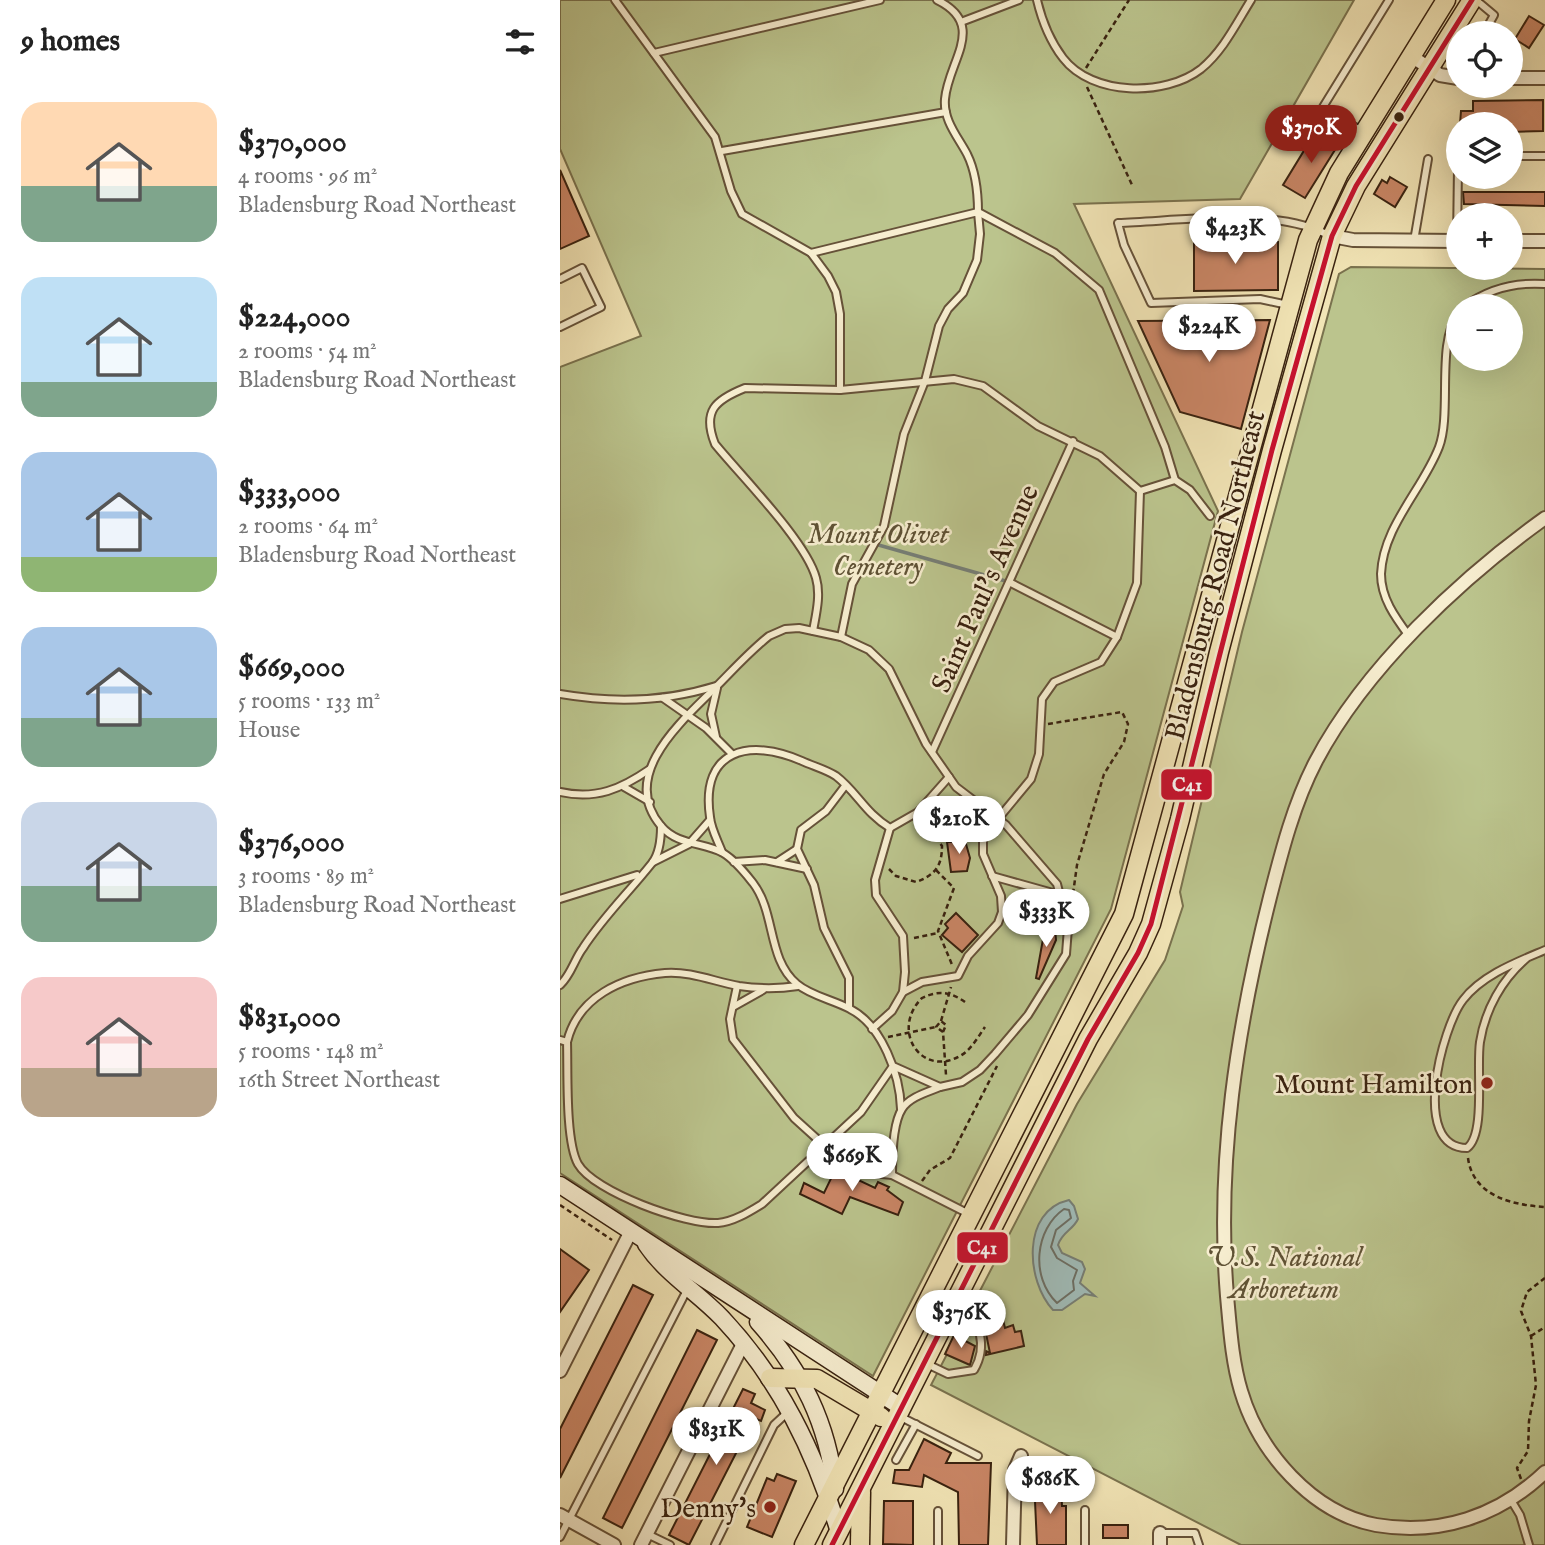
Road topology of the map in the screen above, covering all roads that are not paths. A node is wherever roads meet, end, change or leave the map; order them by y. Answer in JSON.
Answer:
{"nodes":[{"id":1,"x":615,"y":0,"type":"edge"},
{"id":2,"x":880,"y":0,"type":"edge"},
{"id":3,"x":937,"y":0,"type":"edge"},
{"id":4,"x":1019,"y":0,"type":"edge"},
{"id":5,"x":1037,"y":0,"type":"edge"},
{"id":6,"x":1251,"y":0,"type":"edge"},
{"id":7,"x":1389,"y":0,"type":"edge"},
{"id":8,"x":1446,"y":0,"type":"edge"},
{"id":9,"x":1474,"y":0,"type":"edge"},
{"id":10,"x":1491,"y":21,"type":"edge"},
{"id":11,"x":961,"y":22,"type":"junction"},
{"id":12,"x":654,"y":53,"type":"junction"},
{"id":13,"x":1411,"y":56,"type":"junction"},
{"id":14,"x":1429,"y":69,"type":"junction"},
{"id":15,"x":1446,"y":76,"type":"edge"},
{"id":16,"x":1523,"y":78,"type":"edge"},
{"id":17,"x":1545,"y":78,"type":"edge"},
{"id":18,"x":946,"y":112,"type":"junction"},
{"id":19,"x":1363,"y":132,"type":"junction"},
{"id":20,"x":722,"y":151,"type":"junction"},
{"id":21,"x":1523,"y":156,"type":"edge"},
{"id":22,"x":1545,"y":156,"type":"edge"},
{"id":23,"x":1428,"y":159,"type":"dead end"},
{"id":24,"x":978,"y":212,"type":"junction"},
{"id":25,"x":1313,"y":226,"type":"junction"},
{"id":26,"x":1332,"y":236,"type":"junction"},
{"id":27,"x":1414,"y":241,"type":"junction"},
{"id":28,"x":1446,"y":241,"type":"edge"},
{"id":29,"x":1523,"y":241,"type":"edge"},
{"id":30,"x":1545,"y":241,"type":"edge"},
{"id":31,"x":811,"y":253,"type":"junction"},
{"id":32,"x":560,"y":279,"type":"edge"},
{"id":33,"x":1545,"y":284,"type":"edge"},
{"id":34,"x":1484,"y":294,"type":"edge"},
{"id":35,"x":1289,"y":305,"type":"junction"},
{"id":36,"x":560,"y":327,"type":"edge"},
{"id":37,"x":1446,"y":370,"type":"edge"},
{"id":38,"x":925,"y":382,"type":"junction"},
{"id":39,"x":840,"y":390,"type":"junction"},
{"id":40,"x":1073,"y":441,"type":"junction"},
{"id":41,"x":1251,"y":445,"type":"junction"},
{"id":42,"x":1272,"y":450,"type":"junction"},
{"id":43,"x":1175,"y":480,"type":"junction"},
{"id":44,"x":1140,"y":491,"type":"junction"},
{"id":45,"x":1210,"y":516,"type":"dead end"},
{"id":46,"x":1545,"y":519,"type":"edge"},
{"id":47,"x":1011,"y":583,"type":"junction"},
{"id":48,"x":813,"y":631,"type":"junction"},
{"id":49,"x":841,"y":637,"type":"junction"},
{"id":50,"x":1117,"y":637,"type":"junction"},
{"id":51,"x":1410,"y":637,"type":"junction"},
{"id":52,"x":718,"y":686,"type":"junction"},
{"id":53,"x":560,"y":694,"type":"edge"},
{"id":54,"x":663,"y":698,"type":"junction"},
{"id":55,"x":688,"y":715,"type":"junction"},
{"id":56,"x":716,"y":737,"type":"junction"},
{"id":57,"x":932,"y":752,"type":"junction"},
{"id":58,"x":732,"y":754,"type":"junction"},
{"id":59,"x":650,"y":769,"type":"junction"},
{"id":60,"x":950,"y":778,"type":"junction"},
{"id":61,"x":845,"y":786,"type":"junction"},
{"id":62,"x":624,"y":787,"type":"junction"},
{"id":63,"x":560,"y":792,"type":"edge"},
{"id":64,"x":650,"y":802,"type":"junction"},
{"id":65,"x":993,"y":817,"type":"junction"},
{"id":66,"x":710,"y":820,"type":"junction"},
{"id":67,"x":661,"y":826,"type":"junction"},
{"id":68,"x":890,"y":828,"type":"junction"},
{"id":69,"x":689,"y":844,"type":"junction"},
{"id":70,"x":797,"y":849,"type":"junction"},
{"id":71,"x":722,"y":852,"type":"junction"},
{"id":72,"x":653,"y":862,"type":"junction"},
{"id":73,"x":734,"y":862,"type":"junction"},
{"id":74,"x":777,"y":862,"type":"junction"},
{"id":75,"x":807,"y":869,"type":"junction"},
{"id":76,"x":639,"y":875,"type":"junction"},
{"id":77,"x":992,"y":876,"type":"junction"},
{"id":78,"x":1059,"y":895,"type":"junction"},
{"id":79,"x":560,"y":899,"type":"edge"},
{"id":80,"x":1545,"y":950,"type":"edge"},
{"id":81,"x":1527,"y":958,"type":"junction"},
{"id":82,"x":560,"y":985,"type":"edge"},
{"id":83,"x":737,"y":986,"type":"junction"},
{"id":84,"x":799,"y":986,"type":"junction"},
{"id":85,"x":764,"y":989,"type":"junction"},
{"id":86,"x":903,"y":992,"type":"junction"},
{"id":87,"x":733,"y":1007,"type":"junction"},
{"id":88,"x":849,"y":1007,"type":"junction"},
{"id":89,"x":872,"y":1028,"type":"junction"},
{"id":90,"x":563,"y":1041,"type":"edge"},
{"id":91,"x":893,"y":1066,"type":"junction"},
{"id":92,"x":942,"y":1086,"type":"junction"},
{"id":93,"x":901,"y":1109,"type":"junction"},
{"id":94,"x":826,"y":1147,"type":"junction"},
{"id":95,"x":892,"y":1175,"type":"junction"},
{"id":96,"x":560,"y":1185,"type":"edge"},
{"id":97,"x":988,"y":1187,"type":"junction"},
{"id":98,"x":1007,"y":1198,"type":"junction"},
{"id":99,"x":973,"y":1216,"type":"junction"},
{"id":100,"x":627,"y":1240,"type":"junction"},
{"id":101,"x":961,"y":1240,"type":"junction"},
{"id":102,"x":646,"y":1244,"type":"junction"},
{"id":103,"x":981,"y":1251,"type":"junction"},
{"id":104,"x":687,"y":1288,"type":"junction"},
{"id":105,"x":954,"y":1303,"type":"junction"},
{"id":106,"x":743,"y":1305,"type":"junction"},
{"id":107,"x":744,"y":1342,"type":"junction"},
{"id":108,"x":924,"y":1363,"type":"junction"},
{"id":109,"x":560,"y":1371,"type":"edge"},
{"id":110,"x":799,"y":1377,"type":"junction"},
{"id":111,"x":770,"y":1378,"type":"junction"},
{"id":112,"x":876,"y":1404,"type":"junction"},
{"id":113,"x":791,"y":1410,"type":"junction"},
{"id":114,"x":897,"y":1415,"type":"junction"},
{"id":115,"x":916,"y":1424,"type":"junction"},
{"id":116,"x":978,"y":1456,"type":"dead end"},
{"id":117,"x":1021,"y":1456,"type":"dead end"},
{"id":118,"x":896,"y":1460,"type":"dead end"},
{"id":119,"x":1545,"y":1472,"type":"edge"},
{"id":120,"x":861,"y":1488,"type":"junction"},
{"id":121,"x":832,"y":1490,"type":"junction"},
{"id":122,"x":1511,"y":1500,"type":"junction"},
{"id":123,"x":1085,"y":1510,"type":"dead end"},
{"id":124,"x":938,"y":1511,"type":"dead end"},
{"id":125,"x":564,"y":1518,"type":"edge"},
{"id":126,"x":560,"y":1537,"type":"edge"},
{"id":127,"x":644,"y":1539,"type":"edge"},
{"id":128,"x":1160,"y":1539,"type":"edge"},
{"id":129,"x":837,"y":1541,"type":"edge"},
{"id":130,"x":614,"y":1545,"type":"edge"},
{"id":131,"x":670,"y":1545,"type":"edge"},
{"id":132,"x":715,"y":1545,"type":"edge"},
{"id":133,"x":804,"y":1545,"type":"edge"},
{"id":134,"x":860,"y":1545,"type":"edge"},
{"id":135,"x":938,"y":1545,"type":"edge"},
{"id":136,"x":1013,"y":1545,"type":"edge"},
{"id":137,"x":1085,"y":1545,"type":"edge"},
{"id":138,"x":1199,"y":1545,"type":"edge"},
{"id":139,"x":1529,"y":1545,"type":"edge"}],
"edges":[{"from":1,"to":12,"type":"lane"},
{"from":2,"to":12,"type":"lane"},
{"from":3,"to":11,"type":"lane"},
{"from":4,"to":11,"type":"lane"},
{"from":5,"to":6,"type":"lane"},
{"from":7,"to":19,"type":"lane"},
{"from":8,"to":13,"type":"main road","name":"Bladensburg Road Northeast"},
{"from":9,"to":10,"type":"lane"},
{"from":9,"to":14,"type":"main road","name":"Bladensburg Road Northeast"},
{"from":11,"to":18,"type":"lane"},
{"from":12,"to":20,"type":"lane"},
{"from":13,"to":14,"type":"street"},
{"from":13,"to":19,"type":"main road","name":"Bladensburg Road Northeast"},
{"from":14,"to":15,"type":"street"},
{"from":14,"to":26,"type":"main road","name":"Bladensburg Road Northeast"},
{"from":16,"to":17,"type":"street"},
{"from":18,"to":20,"type":"lane"},
{"from":18,"to":24,"type":"lane"},
{"from":19,"to":25,"type":"main road","name":"Bladensburg Road Northeast"},
{"from":20,"to":31,"type":"lane"},
{"from":21,"to":22,"type":"lane"},
{"from":23,"to":27,"type":"lane"},
{"from":24,"to":31,"type":"lane"},
{"from":24,"to":38,"type":"lane"},
{"from":24,"to":43,"type":"lane"},
{"from":25,"to":26,"type":"lane"},
{"from":25,"to":35,"type":"main road","name":"Bladensburg Road Northeast"},
{"from":25,"to":35,"type":"lane"},
{"from":26,"to":27,"type":"street"},
{"from":26,"to":42,"type":"main road","name":"Bladensburg Road Northeast"},
{"from":27,"to":28,"type":"street"},
{"from":29,"to":30,"type":"street"},
{"from":31,"to":39,"type":"lane"},
{"from":32,"to":36,"type":"lane"},
{"from":33,"to":34,"type":"lane"},
{"from":35,"to":41,"type":"main road","name":"Bladensburg Road Northeast"},
{"from":37,"to":51,"type":"lane"},
{"from":38,"to":39,"type":"lane"},
{"from":38,"to":40,"type":"lane"},
{"from":38,"to":49,"type":"lane"},
{"from":39,"to":48,"type":"lane"},
{"from":40,"to":44,"type":"lane"},
{"from":40,"to":47,"type":"lane","name":"Saint Paul's Avenue"},
{"from":41,"to":42,"type":"main road"},
{"from":41,"to":97,"type":"main road","name":"Bladensburg Road Northeast"},
{"from":42,"to":98,"type":"main road","name":"Bladensburg Road Northeast"},
{"from":43,"to":44,"type":"lane"},
{"from":43,"to":45,"type":"lane"},
{"from":44,"to":50,"type":"lane"},
{"from":46,"to":51,"type":"street"},
{"from":47,"to":50,"type":"lane"},
{"from":47,"to":57,"type":"lane","name":"Saint Paul's Avenue"},
{"from":48,"to":49,"type":"lane"},
{"from":48,"to":52,"type":"lane"},
{"from":49,"to":57,"type":"lane"},
{"from":50,"to":65,"type":"lane"},
{"from":51,"to":122,"type":"street"},
{"from":52,"to":54,"type":"lane"},
{"from":52,"to":55,"type":"lane"},
{"from":52,"to":56,"type":"lane"},
{"from":53,"to":54,"type":"lane"},
{"from":54,"to":55,"type":"lane"},
{"from":55,"to":56,"type":"lane"},
{"from":55,"to":59,"type":"lane"},
{"from":56,"to":58,"type":"lane"},
{"from":57,"to":60,"type":"lane"},
{"from":58,"to":61,"type":"lane"},
{"from":58,"to":66,"type":"lane"},
{"from":59,"to":62,"type":"lane"},
{"from":59,"to":64,"type":"lane"},
{"from":60,"to":65,"type":"lane"},
{"from":60,"to":68,"type":"lane"},
{"from":61,"to":68,"type":"lane"},
{"from":61,"to":70,"type":"lane"},
{"from":62,"to":63,"type":"lane"},
{"from":62,"to":64,"type":"lane"},
{"from":64,"to":67,"type":"lane"},
{"from":65,"to":77,"type":"lane"},
{"from":65,"to":78,"type":"lane"},
{"from":66,"to":69,"type":"lane"},
{"from":66,"to":71,"type":"lane"},
{"from":67,"to":69,"type":"lane"},
{"from":67,"to":72,"type":"lane"},
{"from":68,"to":86,"type":"lane"},
{"from":69,"to":71,"type":"lane"},
{"from":69,"to":72,"type":"lane"},
{"from":70,"to":74,"type":"lane"},
{"from":70,"to":75,"type":"lane"},
{"from":71,"to":73,"type":"lane"},
{"from":72,"to":76,"type":"lane"},
{"from":73,"to":74,"type":"lane"},
{"from":73,"to":84,"type":"lane"},
{"from":74,"to":75,"type":"lane"},
{"from":75,"to":88,"type":"lane"},
{"from":76,"to":79,"type":"lane"},
{"from":76,"to":82,"type":"lane"},
{"from":77,"to":78,"type":"lane"},
{"from":77,"to":86,"type":"lane"},
{"from":78,"to":92,"type":"lane"},
{"from":80,"to":81,"type":"lane"},
{"from":81,"to":81,"type":"lane"},
{"from":83,"to":85,"type":"lane"},
{"from":83,"to":87,"type":"lane"},
{"from":83,"to":90,"type":"lane"},
{"from":84,"to":85,"type":"lane"},
{"from":84,"to":88,"type":"lane"},
{"from":85,"to":87,"type":"lane"},
{"from":86,"to":89,"type":"lane"},
{"from":87,"to":94,"type":"lane"},
{"from":88,"to":89,"type":"lane"},
{"from":89,"to":91,"type":"lane"},
{"from":90,"to":94,"type":"lane"},
{"from":91,"to":92,"type":"lane"},
{"from":91,"to":93,"type":"lane"},
{"from":91,"to":94,"type":"lane"},
{"from":92,"to":93,"type":"lane"},
{"from":93,"to":95,"type":"lane"},
{"from":94,"to":95,"type":"lane"},
{"from":95,"to":99,"type":"lane"},
{"from":96,"to":100,"type":"main road"},
{"from":97,"to":98,"type":"main road"},
{"from":97,"to":99,"type":"main road","name":"Bladensburg Road Northeast"},
{"from":98,"to":103,"type":"main road","name":"Bladensburg Road Northeast"},
{"from":99,"to":101,"type":"main road","name":"Bladensburg Road Northeast"},
{"from":100,"to":102,"type":"main road"},
{"from":100,"to":109,"type":"street"},
{"from":101,"to":103,"type":"main road"},
{"from":101,"to":112,"type":"main road","name":"Bladensburg Road Northeast"},
{"from":102,"to":104,"type":"main road"},
{"from":102,"to":106,"type":"main road"},
{"from":103,"to":105,"type":"main road","name":"Bladensburg Road Northeast"},
{"from":104,"to":107,"type":"main road"},
{"from":104,"to":125,"type":"lane"},
{"from":105,"to":108,"type":"main road","name":"Bladensburg Road Northeast"},
{"from":105,"to":108,"type":"lane"},
{"from":106,"to":110,"type":"main road"},
{"from":106,"to":112,"type":"main road"},
{"from":107,"to":111,"type":"main road"},
{"from":107,"to":127,"type":"street"},
{"from":108,"to":114,"type":"main road","name":"Bladensburg Road Northeast"},
{"from":110,"to":111,"type":"main road"},
{"from":110,"to":112,"type":"main road"},
{"from":110,"to":121,"type":"main road"},
{"from":111,"to":113,"type":"main road"},
{"from":112,"to":114,"type":"main road"},
{"from":112,"to":121,"type":"main road","name":"Bladensburg Road Northeast"},
{"from":113,"to":121,"type":"main road"},
{"from":113,"to":132,"type":"lane"},
{"from":114,"to":115,"type":"lane"},
{"from":114,"to":120,"type":"main road","name":"Bladensburg Road Northeast"},
{"from":115,"to":116,"type":"lane"},
{"from":115,"to":118,"type":"lane"},
{"from":117,"to":136,"type":"street"},
{"from":119,"to":122,"type":"street"},
{"from":120,"to":129,"type":"main road","name":"Bladensburg Road Northeast"},
{"from":120,"to":134,"type":"main road"},
{"from":121,"to":129,"type":"main road"},
{"from":121,"to":133,"type":"main road","name":"Bladensburg Road Northeast"},
{"from":122,"to":139,"type":"lane"},
{"from":123,"to":137,"type":"lane"},
{"from":124,"to":135,"type":"lane"},
{"from":125,"to":126,"type":"lane"},
{"from":125,"to":130,"type":"street"},
{"from":127,"to":131,"type":"lane"},
{"from":128,"to":138,"type":"lane"}]}
